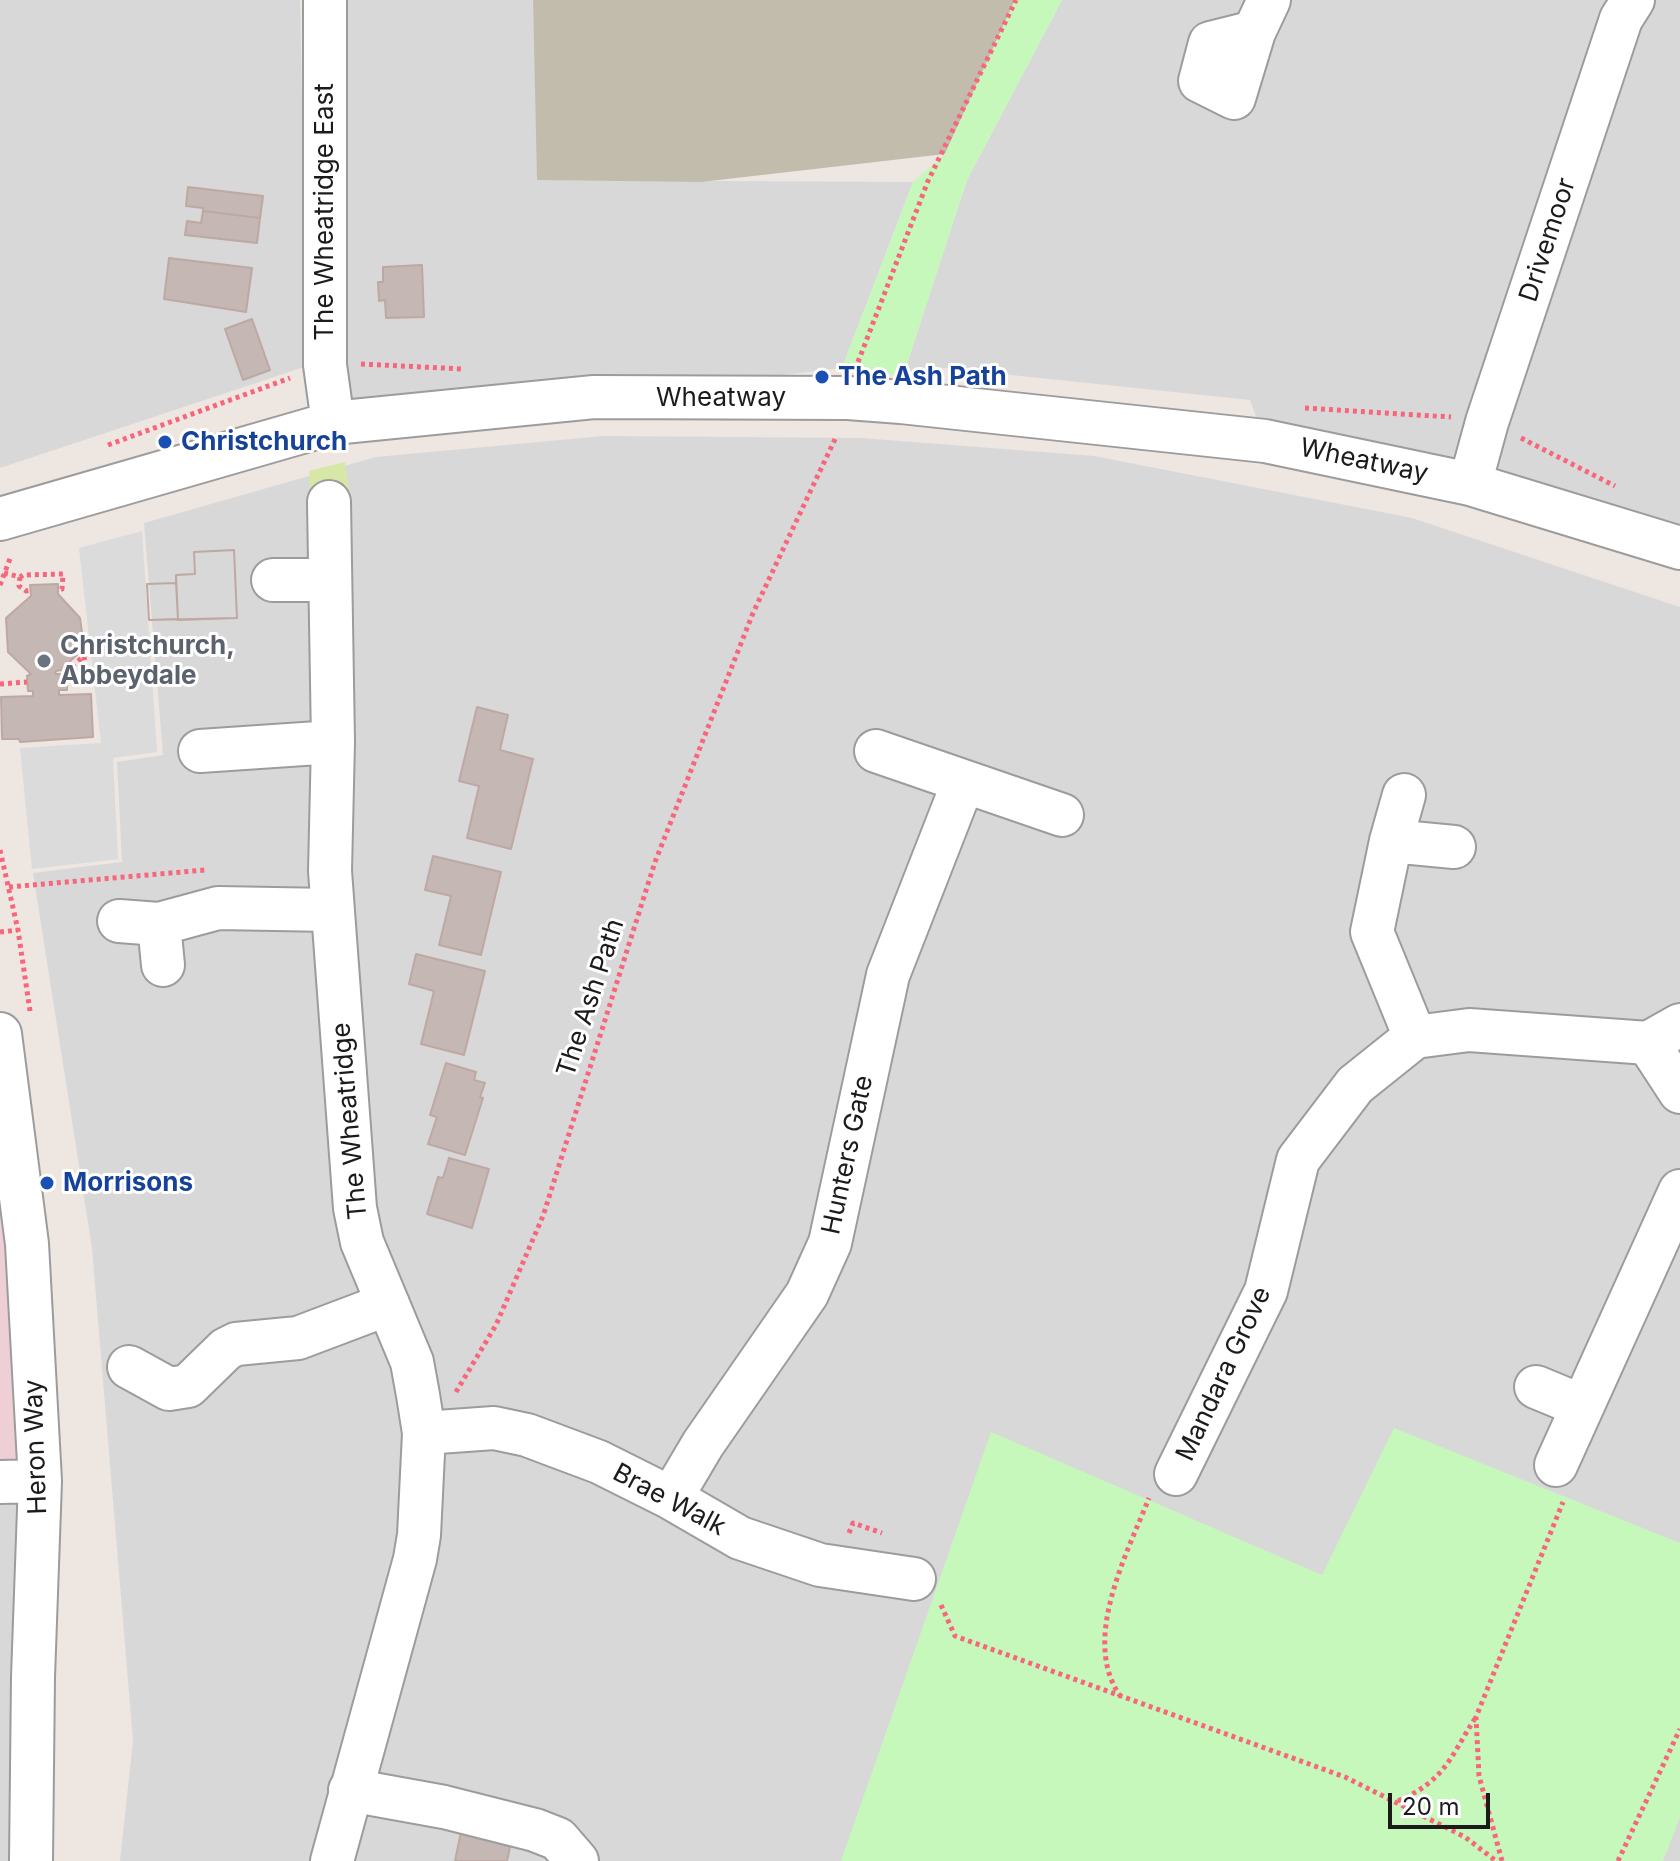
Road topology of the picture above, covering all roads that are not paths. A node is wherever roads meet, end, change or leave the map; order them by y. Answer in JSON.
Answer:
{"nodes":[{"id":1,"x":325,"y":0,"type":"edge"},
{"id":2,"x":1633,"y":0,"type":"edge"},
{"id":3,"x":333,"y":423,"type":"junction"},
{"id":4,"x":1470,"y":484,"type":"junction"},
{"id":5,"x":329,"y":502,"type":"dead end"},
{"id":6,"x":0,"y":519,"type":"edge"},
{"id":7,"x":1680,"y":548,"type":"edge"},
{"id":8,"x":273,"y":580,"type":"dead end"},
{"id":9,"x":330,"y":580,"type":"junction"},
{"id":10,"x":333,"y":742,"type":"junction"},
{"id":11,"x":200,"y":751,"type":"dead end"},
{"id":12,"x":876,"y":751,"type":"dead end"},
{"id":13,"x":963,"y":783,"type":"junction"},
{"id":14,"x":1404,"y":795,"type":"dead end"},
{"id":15,"x":1062,"y":815,"type":"dead end"},
{"id":16,"x":1391,"y":841,"type":"junction"},
{"id":17,"x":1454,"y":847,"type":"dead end"},
{"id":18,"x":331,"y":910,"type":"junction"},
{"id":19,"x":163,"y":965,"type":"dead end"},
{"id":20,"x":0,"y":1034,"type":"edge"},
{"id":21,"x":1664,"y":1034,"type":"edge"},
{"id":22,"x":1415,"y":1037,"type":"junction"},
{"id":23,"x":1680,"y":1092,"type":"edge"},
{"id":24,"x":1680,"y":1191,"type":"edge"},
{"id":25,"x":388,"y":1304,"type":"junction"},
{"id":26,"x":129,"y":1367,"type":"dead end"},
{"id":27,"x":1536,"y":1387,"type":"dead end"},
{"id":28,"x":1582,"y":1406,"type":"junction"},
{"id":29,"x":434,"y":1432,"type":"junction"},
{"id":30,"x":1556,"y":1465,"type":"road end"},
{"id":31,"x":1176,"y":1474,"type":"road end"},
{"id":32,"x":20,"y":1482,"type":"edge"},
{"id":33,"x":671,"y":1498,"type":"junction"},
{"id":34,"x":914,"y":1579,"type":"road end"},
{"id":35,"x":350,"y":1790,"type":"junction"},
{"id":36,"x":21,"y":1858,"type":"edge"},
{"id":37,"x":332,"y":1861,"type":"edge"},
{"id":38,"x":577,"y":1861,"type":"edge"}],
"edges":[{"from":1,"to":3,"type":"street","name":"The Wheatridge East"},
{"from":2,"to":4,"type":"street","name":"Drivemoor"},
{"from":3,"to":4,"type":"street","name":"Wheatway"},
{"from":3,"to":6,"type":"street","name":"Wheatway"},
{"from":4,"to":7,"type":"street","name":"Wheatway"},
{"from":5,"to":9,"type":"street","name":"The Wheatridge"},
{"from":8,"to":9,"type":"street"},
{"from":9,"to":10,"type":"street","name":"The Wheatridge"},
{"from":10,"to":11,"type":"street"},
{"from":10,"to":18,"type":"street","name":"The Wheatridge"},
{"from":12,"to":13,"type":"street"},
{"from":13,"to":15,"type":"street"},
{"from":13,"to":33,"type":"street","name":"Hunters Gate"},
{"from":14,"to":16,"type":"street"},
{"from":16,"to":17,"type":"street"},
{"from":16,"to":22,"type":"street"},
{"from":18,"to":19,"type":"street"},
{"from":18,"to":25,"type":"street","name":"The Wheatridge"},
{"from":20,"to":32,"type":"street","name":"Heron Way"},
{"from":21,"to":22,"type":"street"},
{"from":21,"to":23,"type":"street"},
{"from":22,"to":31,"type":"street","name":"Mandara Grove"},
{"from":24,"to":28,"type":"street"},
{"from":25,"to":26,"type":"street"},
{"from":25,"to":29,"type":"street","name":"The Wheatridge"},
{"from":27,"to":28,"type":"street"},
{"from":28,"to":30,"type":"street"},
{"from":29,"to":33,"type":"street","name":"Brae Walk"},
{"from":29,"to":35,"type":"street","name":"The Wheatridge"},
{"from":32,"to":36,"type":"street","name":"Heron Way"},
{"from":33,"to":34,"type":"street","name":"Brae Walk"},
{"from":35,"to":37,"type":"street","name":"The Wheatridge"},
{"from":35,"to":38,"type":"street"}]}
